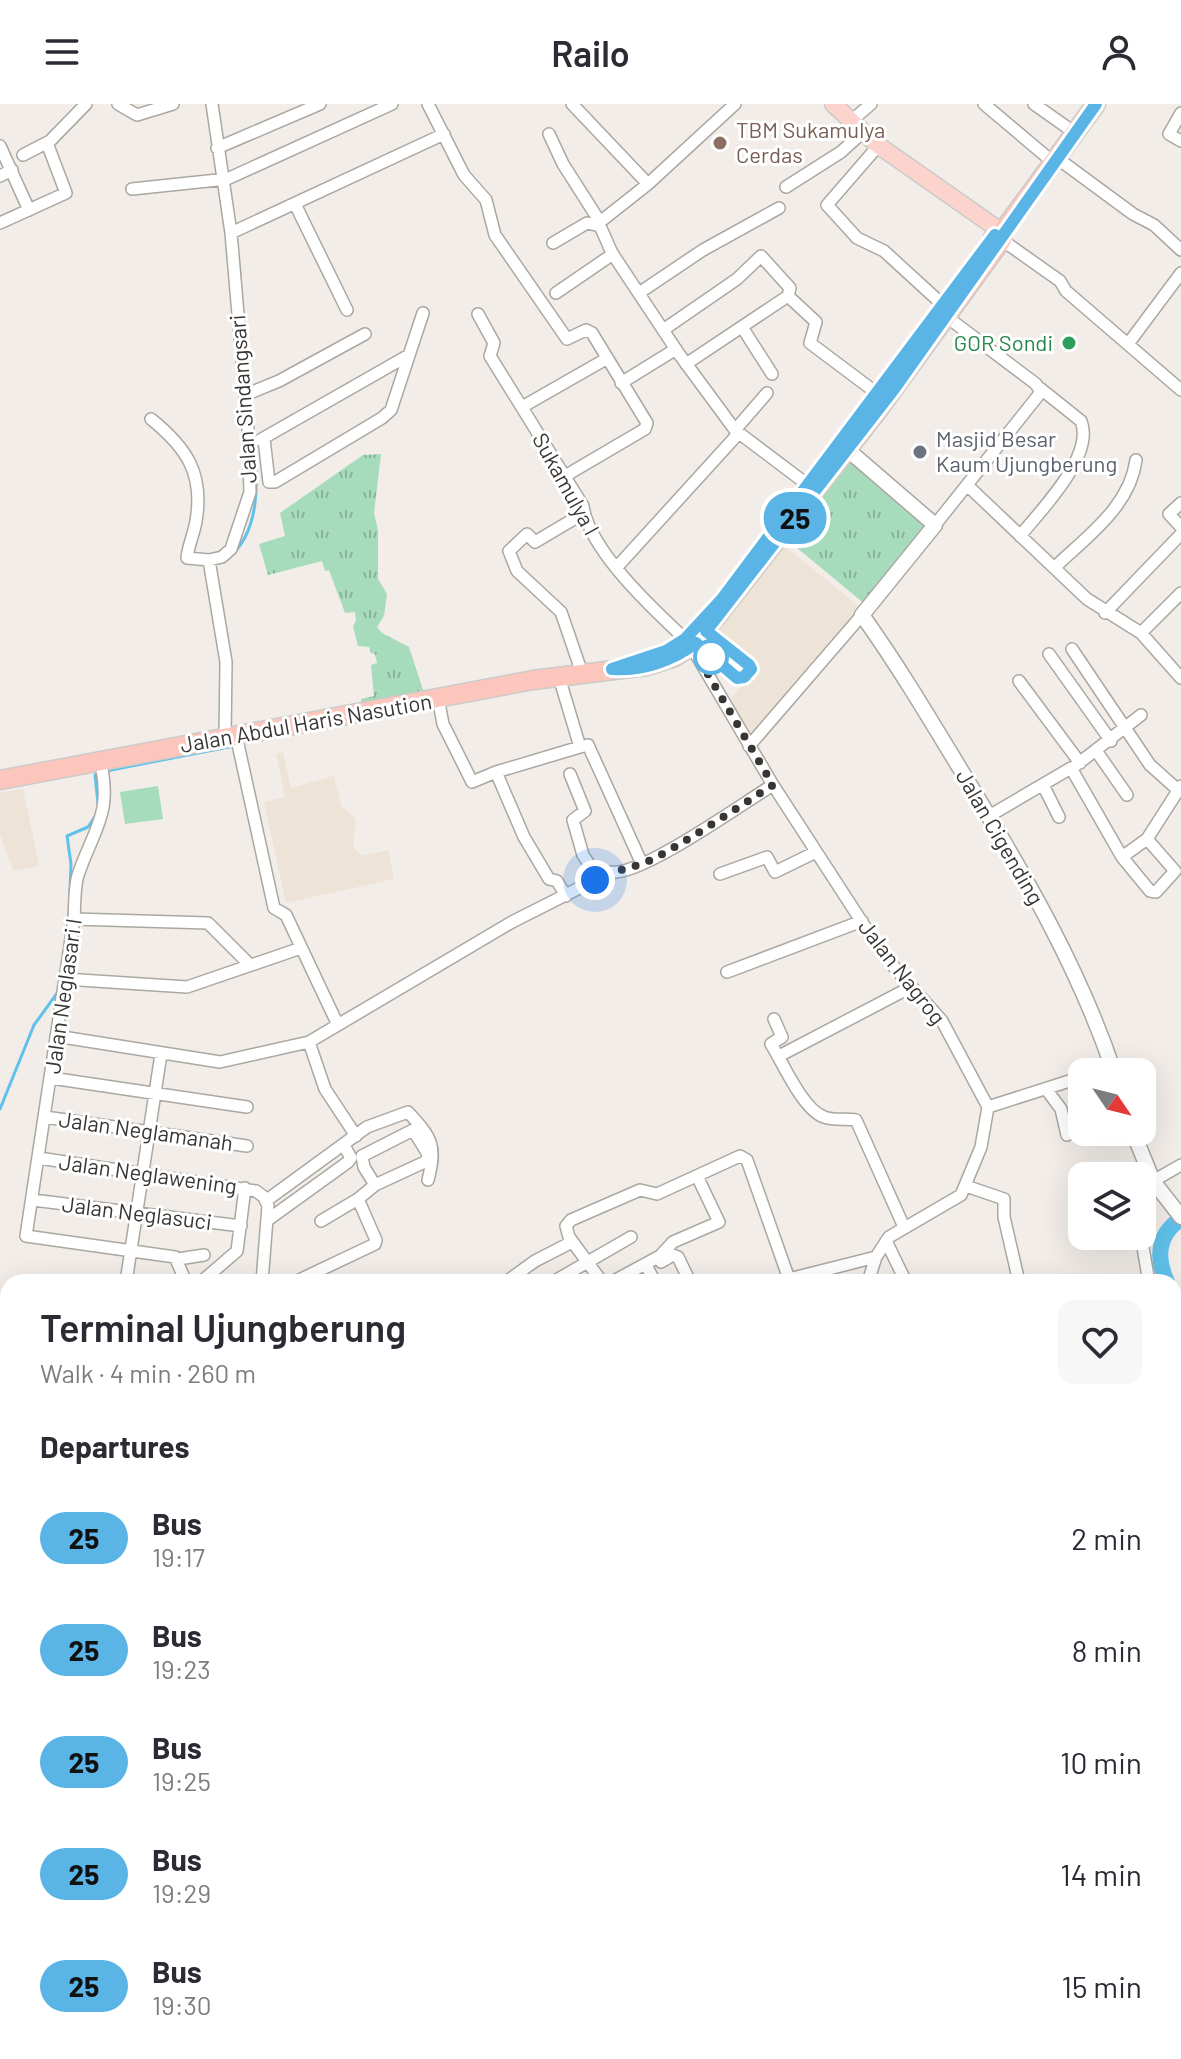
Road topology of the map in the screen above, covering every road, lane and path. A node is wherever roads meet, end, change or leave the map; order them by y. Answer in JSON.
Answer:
{"nodes":[{"id":1,"x":86,"y":104,"type":"edge"},
{"id":2,"x":118,"y":104,"type":"edge"},
{"id":3,"x":173,"y":104,"type":"edge"},
{"id":4,"x":212,"y":104,"type":"edge"},
{"id":5,"x":320,"y":104,"type":"edge"},
{"id":6,"x":392,"y":104,"type":"edge"},
{"id":7,"x":428,"y":104,"type":"edge"},
{"id":8,"x":572,"y":104,"type":"edge"},
{"id":9,"x":735,"y":104,"type":"edge"},
{"id":10,"x":833,"y":104,"type":"edge"},
{"id":11,"x":871,"y":104,"type":"edge"},
{"id":12,"x":984,"y":104,"type":"edge"},
{"id":13,"x":1034,"y":104,"type":"edge"},
{"id":14,"x":1096,"y":104,"type":"edge"},
{"id":15,"x":1181,"y":113,"type":"edge"},
{"id":16,"x":857,"y":126,"type":"junction"},
{"id":17,"x":1075,"y":133,"type":"junction"},
{"id":18,"x":444,"y":134,"type":"junction"},
{"id":19,"x":549,"y":134,"type":"dead end"},
{"id":20,"x":1181,"y":141,"type":"edge"},
{"id":21,"x":47,"y":143,"type":"junction"},
{"id":22,"x":879,"y":145,"type":"junction"},
{"id":23,"x":0,"y":146,"type":"edge"},
{"id":24,"x":217,"y":148,"type":"junction"},
{"id":25,"x":23,"y":155,"type":"dead end"},
{"id":26,"x":1055,"y":160,"type":"junction"},
{"id":27,"x":12,"y":170,"type":"junction"},
{"id":28,"x":0,"y":176,"type":"edge"},
{"id":29,"x":221,"y":180,"type":"junction"},
{"id":30,"x":648,"y":184,"type":"junction"},
{"id":31,"x":786,"y":187,"type":"dead end"},
{"id":32,"x":132,"y":189,"type":"dead end"},
{"id":33,"x":295,"y":204,"type":"junction"},
{"id":34,"x":779,"y":208,"type":"dead end"},
{"id":35,"x":29,"y":210,"type":"junction"},
{"id":36,"x":0,"y":223,"type":"edge"},
{"id":37,"x":600,"y":224,"type":"junction"},
{"id":38,"x":233,"y":232,"type":"junction"},
{"id":39,"x":1002,"y":236,"type":"junction"},
{"id":40,"x":553,"y":243,"type":"dead end"},
{"id":41,"x":1181,"y":250,"type":"edge"},
{"id":42,"x":613,"y":254,"type":"junction"},
{"id":43,"x":1181,"y":273,"type":"edge"},
{"id":44,"x":556,"y":293,"type":"dead end"},
{"id":45,"x":639,"y":293,"type":"junction"},
{"id":46,"x":788,"y":296,"type":"junction"},
{"id":47,"x":347,"y":310,"type":"dead end"},
{"id":48,"x":945,"y":311,"type":"junction"},
{"id":49,"x":423,"y":313,"type":"dead end"},
{"id":50,"x":478,"y":314,"type":"dead end"},
{"id":51,"x":742,"y":327,"type":"junction"},
{"id":52,"x":663,"y":330,"type":"junction"},
{"id":53,"x":365,"y":334,"type":"dead end"},
{"id":54,"x":1128,"y":344,"type":"junction"},
{"id":55,"x":676,"y":349,"type":"junction"},
{"id":56,"x":409,"y":355,"type":"junction"},
{"id":57,"x":606,"y":359,"type":"junction"},
{"id":58,"x":686,"y":364,"type":"junction"},
{"id":59,"x":389,"y":365,"type":"junction"},
{"id":60,"x":772,"y":374,"type":"dead end"},
{"id":61,"x":400,"y":378,"type":"junction"},
{"id":62,"x":621,"y":383,"type":"junction"},
{"id":63,"x":1181,"y":390,"type":"edge"},
{"id":64,"x":1040,"y":392,"type":"junction"},
{"id":65,"x":250,"y":393,"type":"junction"},
{"id":66,"x":767,"y":393,"type":"dead end"},
{"id":67,"x":878,"y":394,"type":"junction"},
{"id":68,"x":522,"y":407,"type":"junction"},
{"id":69,"x":151,"y":419,"type":"dead end"},
{"id":70,"x":737,"y":432,"type":"junction"},
{"id":71,"x":255,"y":441,"type":"junction"},
{"id":72,"x":844,"y":447,"type":"junction"},
{"id":73,"x":1136,"y":460,"type":"dead end"},
{"id":74,"x":565,"y":476,"type":"junction"},
{"id":75,"x":808,"y":485,"type":"junction"},
{"id":76,"x":968,"y":486,"type":"junction"},
{"id":77,"x":1181,"y":503,"type":"edge"},
{"id":78,"x":584,"y":513,"type":"junction"},
{"id":79,"x":935,"y":525,"type":"junction"},
{"id":80,"x":1181,"y":527,"type":"edge"},
{"id":81,"x":1181,"y":534,"type":"edge"},
{"id":82,"x":1020,"y":536,"type":"junction"},
{"id":83,"x":209,"y":560,"type":"junction"},
{"id":84,"x":617,"y":567,"type":"junction"},
{"id":85,"x":1054,"y":568,"type":"junction"},
{"id":86,"x":1181,"y":593,"type":"edge"},
{"id":87,"x":1105,"y":613,"type":"junction"},
{"id":88,"x":862,"y":615,"type":"junction"},
{"id":89,"x":1141,"y":633,"type":"junction"},
{"id":90,"x":688,"y":643,"type":"junction"},
{"id":91,"x":1072,"y":649,"type":"dead end"},
{"id":92,"x":1049,"y":654,"type":"dead end"},
{"id":93,"x":582,"y":673,"type":"junction"},
{"id":94,"x":559,"y":677,"type":"junction"},
{"id":95,"x":1181,"y":678,"type":"edge"},
{"id":96,"x":1019,"y":681,"type":"dead end"},
{"id":97,"x":438,"y":698,"type":"junction"},
{"id":98,"x":1141,"y":715,"type":"dead end"},
{"id":99,"x":1126,"y":728,"type":"junction"},
{"id":100,"x":231,"y":736,"type":"junction"},
{"id":101,"x":1111,"y":741,"type":"junction"},
{"id":102,"x":749,"y":746,"type":"junction"},
{"id":103,"x":580,"y":747,"type":"junction"},
{"id":104,"x":1097,"y":752,"type":"junction"},
{"id":105,"x":1076,"y":766,"type":"junction"},
{"id":106,"x":102,"y":769,"type":"junction"},
{"id":107,"x":496,"y":772,"type":"junction"},
{"id":108,"x":570,"y":774,"type":"dead end"},
{"id":109,"x":0,"y":780,"type":"edge"},
{"id":110,"x":773,"y":785,"type":"junction"},
{"id":111,"x":1043,"y":785,"type":"junction"},
{"id":112,"x":1180,"y":788,"type":"edge"},
{"id":113,"x":1127,"y":795,"type":"dead end"},
{"id":114,"x":989,"y":816,"type":"junction"},
{"id":115,"x":1059,"y":817,"type":"dead end"},
{"id":116,"x":1147,"y":839,"type":"junction"},
{"id":117,"x":816,"y":852,"type":"junction"},
{"id":118,"x":1122,"y":857,"type":"junction"},
{"id":119,"x":642,"y":864,"type":"junction"},
{"id":120,"x":720,"y":874,"type":"dead end"},
{"id":121,"x":598,"y":878,"type":"junction"},
{"id":122,"x":566,"y":896,"type":"junction"},
{"id":123,"x":74,"y":919,"type":"junction"},
{"id":124,"x":862,"y":921,"type":"junction"},
{"id":125,"x":301,"y":948,"type":"junction"},
{"id":126,"x":248,"y":963,"type":"junction"},
{"id":127,"x":727,"y":972,"type":"dead end"},
{"id":128,"x":65,"y":979,"type":"junction"},
{"id":129,"x":911,"y":987,"type":"junction"},
{"id":130,"x":774,"y":1019,"type":"dead end"},
{"id":131,"x":337,"y":1023,"type":"junction"},
{"id":132,"x":56,"y":1036,"type":"junction"},
{"id":133,"x":309,"y":1042,"type":"junction"},
{"id":134,"x":161,"y":1054,"type":"junction"},
{"id":135,"x":779,"y":1056,"type":"junction"},
{"id":136,"x":1104,"y":1058,"type":"edge"},
{"id":137,"x":51,"y":1078,"type":"junction"},
{"id":138,"x":1068,"y":1082,"type":"edge"},
{"id":139,"x":1046,"y":1089,"type":"junction"},
{"id":140,"x":155,"y":1093,"type":"junction"},
{"id":141,"x":247,"y":1107,"type":"dead end"},
{"id":142,"x":988,"y":1107,"type":"junction"},
{"id":143,"x":45,"y":1117,"type":"junction"},
{"id":144,"x":148,"y":1131,"type":"junction"},
{"id":145,"x":1067,"y":1135,"type":"dead end"},
{"id":146,"x":356,"y":1136,"type":"junction"},
{"id":147,"x":247,"y":1146,"type":"dead end"},
{"id":148,"x":346,"y":1149,"type":"dead end"},
{"id":149,"x":39,"y":1158,"type":"junction"},
{"id":150,"x":1181,"y":1165,"type":"edge"},
{"id":151,"x":143,"y":1172,"type":"junction"},
{"id":152,"x":697,"y":1176,"type":"junction"},
{"id":153,"x":1156,"y":1176,"type":"edge"},
{"id":154,"x":428,"y":1180,"type":"dead end"},
{"id":155,"x":375,"y":1185,"type":"junction"},
{"id":156,"x":966,"y":1186,"type":"junction"},
{"id":157,"x":245,"y":1188,"type":"junction"},
{"id":158,"x":1156,"y":1188,"type":"edge"},
{"id":159,"x":358,"y":1199,"type":"junction"},
{"id":160,"x":33,"y":1200,"type":"junction"},
{"id":161,"x":267,"y":1200,"type":"junction"},
{"id":162,"x":137,"y":1213,"type":"junction"},
{"id":163,"x":1181,"y":1217,"type":"edge"},
{"id":164,"x":269,"y":1219,"type":"junction"},
{"id":165,"x":321,"y":1221,"type":"dead end"},
{"id":166,"x":241,"y":1226,"type":"junction"},
{"id":167,"x":904,"y":1227,"type":"junction"},
{"id":168,"x":631,"y":1237,"type":"dead end"},
{"id":169,"x":886,"y":1241,"type":"junction"},
{"id":170,"x":572,"y":1242,"type":"junction"},
{"id":171,"x":1143,"y":1250,"type":"edge"},
{"id":172,"x":133,"y":1251,"type":"junction"},
{"id":173,"x":204,"y":1255,"type":"dead end"},
{"id":174,"x":876,"y":1257,"type":"junction"},
{"id":175,"x":178,"y":1259,"type":"junction"},
{"id":176,"x":584,"y":1261,"type":"junction"},
{"id":177,"x":647,"y":1267,"type":"junction"},
{"id":178,"x":128,"y":1274,"type":"edge"},
{"id":179,"x":183,"y":1274,"type":"edge"},
{"id":180,"x":211,"y":1274,"type":"edge"},
{"id":181,"x":263,"y":1274,"type":"edge"},
{"id":182,"x":312,"y":1274,"type":"edge"},
{"id":183,"x":517,"y":1274,"type":"edge"},
{"id":184,"x":565,"y":1274,"type":"edge"},
{"id":185,"x":595,"y":1274,"type":"edge"},
{"id":186,"x":631,"y":1274,"type":"edge"},
{"id":187,"x":651,"y":1274,"type":"edge"},
{"id":188,"x":686,"y":1274,"type":"edge"},
{"id":189,"x":788,"y":1274,"type":"edge"},
{"id":190,"x":810,"y":1274,"type":"edge"},
{"id":191,"x":871,"y":1274,"type":"edge"},
{"id":192,"x":902,"y":1274,"type":"edge"},
{"id":193,"x":1018,"y":1274,"type":"edge"},
{"id":194,"x":1148,"y":1274,"type":"edge"}],
"edges":[{"from":1,"to":21,"type":"street"},
{"from":2,"to":3,"type":"street"},
{"from":4,"to":24,"type":"street","name":"Jalan Sindangsari"},
{"from":5,"to":24,"type":"street"},
{"from":6,"to":29,"type":"street"},
{"from":7,"to":18,"type":"street"},
{"from":8,"to":30,"type":"street"},
{"from":9,"to":30,"type":"street"},
{"from":10,"to":16,"type":"main road"},
{"from":11,"to":16,"type":"street"},
{"from":12,"to":26,"type":"street"},
{"from":13,"to":17,"type":"street"},
{"from":14,"to":17,"type":"highway","name":"Jalan Abdul Haris Nasution"},
{"from":15,"to":20,"type":"street"},
{"from":16,"to":22,"type":"main road"},
{"from":16,"to":31,"type":"street"},
{"from":17,"to":26,"type":"highway","name":"Jalan Abdul Haris Nasution"},
{"from":18,"to":33,"type":"street"},
{"from":18,"to":57,"type":"street"},
{"from":19,"to":37,"type":"street"},
{"from":21,"to":25,"type":"street"},
{"from":21,"to":35,"type":"street"},
{"from":22,"to":39,"type":"main road"},
{"from":22,"to":48,"type":"street"},
{"from":23,"to":27,"type":"street"},
{"from":24,"to":29,"type":"street","name":"Jalan Sindangsari"},
{"from":26,"to":39,"type":"highway","name":"Jalan Abdul Haris Nasution"},
{"from":26,"to":41,"type":"street"},
{"from":27,"to":28,"type":"street"},
{"from":27,"to":35,"type":"street"},
{"from":29,"to":32,"type":"street"},
{"from":29,"to":38,"type":"street","name":"Jalan Sindangsari"},
{"from":30,"to":37,"type":"street"},
{"from":33,"to":38,"type":"street"},
{"from":33,"to":47,"type":"street"},
{"from":34,"to":45,"type":"street"},
{"from":35,"to":36,"type":"street"},
{"from":37,"to":40,"type":"street"},
{"from":37,"to":42,"type":"street"},
{"from":38,"to":65,"type":"street","name":"Jalan Sindangsari"},
{"from":39,"to":48,"type":"highway","name":"Jalan Abdul Haris Nasution"},
{"from":39,"to":54,"type":"street"},
{"from":42,"to":44,"type":"street"},
{"from":42,"to":45,"type":"street"},
{"from":43,"to":54,"type":"street"},
{"from":45,"to":52,"type":"street"},
{"from":46,"to":51,"type":"street"},
{"from":46,"to":52,"type":"street"},
{"from":46,"to":67,"type":"street"},
{"from":48,"to":64,"type":"street"},
{"from":48,"to":67,"type":"highway","name":"Jalan Abdul Haris Nasution"},
{"from":48,"to":72,"type":"highway","name":"Jalan Abdul Haris Nasution"},
{"from":49,"to":56,"type":"street"},
{"from":50,"to":68,"type":"street","name":"Sukamulya I"},
{"from":51,"to":58,"type":"street"},
{"from":51,"to":60,"type":"street"},
{"from":52,"to":55,"type":"street"},
{"from":53,"to":65,"type":"street"},
{"from":54,"to":63,"type":"street"},
{"from":55,"to":58,"type":"street"},
{"from":55,"to":62,"type":"street"},
{"from":56,"to":59,"type":"street"},
{"from":56,"to":61,"type":"street"},
{"from":57,"to":62,"type":"street"},
{"from":57,"to":68,"type":"street"},
{"from":58,"to":70,"type":"street"},
{"from":59,"to":61,"type":"street"},
{"from":59,"to":71,"type":"street"},
{"from":61,"to":71,"type":"street"},
{"from":62,"to":74,"type":"street"},
{"from":64,"to":76,"type":"street"},
{"from":64,"to":82,"type":"street"},
{"from":65,"to":71,"type":"street","name":"Jalan Sindangsari"},
{"from":66,"to":70,"type":"street"},
{"from":67,"to":72,"type":"highway","name":"Jalan Abdul Haris Nasution"},
{"from":68,"to":74,"type":"street","name":"Sukamulya I"},
{"from":69,"to":83,"type":"street"},
{"from":70,"to":75,"type":"street"},
{"from":70,"to":84,"type":"street"},
{"from":71,"to":83,"type":"street","name":"Jalan Sindangsari"},
{"from":72,"to":75,"type":"highway","name":"Jalan Abdul Haris Nasution"},
{"from":72,"to":79,"type":"street"},
{"from":72,"to":90,"type":"highway","name":"Jalan Abdul Haris Nasution"},
{"from":73,"to":85,"type":"street"},
{"from":74,"to":78,"type":"street","name":"Sukamulya I"},
{"from":75,"to":90,"type":"highway","name":"Jalan Abdul Haris Nasution"},
{"from":76,"to":79,"type":"street"},
{"from":76,"to":82,"type":"street"},
{"from":77,"to":80,"type":"street"},
{"from":78,"to":84,"type":"street","name":"Sukamulya I"},
{"from":78,"to":93,"type":"street"},
{"from":79,"to":88,"type":"street"},
{"from":81,"to":87,"type":"street"},
{"from":82,"to":85,"type":"street"},
{"from":83,"to":100,"type":"street"},
{"from":84,"to":90,"type":"street","name":"Sukamulya I"},
{"from":85,"to":87,"type":"street"},
{"from":86,"to":89,"type":"street"},
{"from":87,"to":89,"type":"street"},
{"from":88,"to":102,"type":"street"},
{"from":88,"to":114,"type":"street","name":"Jalan Cigending"},
{"from":89,"to":95,"type":"street"},
{"from":90,"to":93,"type":"highway","name":"Jalan Abdul Haris Nasution"},
{"from":90,"to":102,"type":"street","name":"Jalan Nagrog"},
{"from":91,"to":99,"type":"street"},
{"from":92,"to":101,"type":"street"},
{"from":93,"to":94,"type":"highway","name":"Jalan Abdul Haris Nasution"},
{"from":94,"to":97,"type":"highway","name":"Jalan Abdul Haris Nasution"},
{"from":94,"to":103,"type":"street"},
{"from":96,"to":105,"type":"street"},
{"from":97,"to":100,"type":"highway","name":"Jalan Abdul Haris Nasution"},
{"from":97,"to":107,"type":"street"},
{"from":98,"to":99,"type":"street"},
{"from":99,"to":101,"type":"street"},
{"from":99,"to":112,"type":"street"},
{"from":100,"to":106,"type":"highway","name":"Jalan Abdul Haris Nasution"},
{"from":100,"to":125,"type":"street"},
{"from":101,"to":104,"type":"street"},
{"from":102,"to":110,"type":"street","name":"Jalan Nagrog"},
{"from":103,"to":107,"type":"street"},
{"from":103,"to":119,"type":"street"},
{"from":104,"to":105,"type":"street"},
{"from":104,"to":113,"type":"street"},
{"from":105,"to":111,"type":"street"},
{"from":105,"to":118,"type":"street"},
{"from":106,"to":109,"type":"highway","name":"Jalan Abdul Haris Nasution"},
{"from":106,"to":123,"type":"street","name":"Jalan Neglasari I"},
{"from":107,"to":122,"type":"street"},
{"from":108,"to":121,"type":"street"},
{"from":110,"to":117,"type":"street","name":"Jalan Nagrog"},
{"from":110,"to":119,"type":"street"},
{"from":111,"to":114,"type":"street"},
{"from":111,"to":115,"type":"street"},
{"from":112,"to":116,"type":"street"},
{"from":114,"to":136,"type":"street","name":"Jalan Cigending"},
{"from":116,"to":118,"type":"street"},
{"from":116,"to":118,"type":"street"},
{"from":117,"to":120,"type":"street"},
{"from":117,"to":124,"type":"street","name":"Jalan Nagrog"},
{"from":119,"to":121,"type":"street"},
{"from":121,"to":122,"type":"street"},
{"from":122,"to":131,"type":"street"},
{"from":123,"to":126,"type":"street"},
{"from":123,"to":128,"type":"street","name":"Jalan Neglasari I"},
{"from":124,"to":127,"type":"street"},
{"from":124,"to":129,"type":"street","name":"Jalan Nagrog"},
{"from":125,"to":126,"type":"street"},
{"from":125,"to":131,"type":"street"},
{"from":126,"to":128,"type":"street"},
{"from":128,"to":132,"type":"street","name":"Jalan Neglasari I"},
{"from":129,"to":135,"type":"street"},
{"from":129,"to":142,"type":"street","name":"Jalan Nagrog"},
{"from":130,"to":135,"type":"street"},
{"from":131,"to":133,"type":"street"},
{"from":132,"to":134,"type":"street"},
{"from":132,"to":137,"type":"street","name":"Jalan Neglasari I"},
{"from":133,"to":134,"type":"street"},
{"from":133,"to":146,"type":"street"},
{"from":134,"to":140,"type":"street"},
{"from":135,"to":167,"type":"street"},
{"from":137,"to":140,"type":"street"},
{"from":137,"to":143,"type":"street","name":"Jalan Neglasari I"},
{"from":138,"to":139,"type":"street"},
{"from":139,"to":142,"type":"street"},
{"from":139,"to":145,"type":"street"},
{"from":140,"to":141,"type":"street"},
{"from":140,"to":144,"type":"street"},
{"from":142,"to":156,"type":"street"},
{"from":143,"to":144,"type":"street","name":"Jalan Neglamanah"},
{"from":143,"to":149,"type":"street","name":"Jalan Neglasari I"},
{"from":144,"to":147,"type":"street","name":"Jalan Neglamanah"},
{"from":144,"to":151,"type":"street"},
{"from":146,"to":154,"type":"street"},
{"from":146,"to":161,"type":"street"},
{"from":148,"to":164,"type":"street"},
{"from":149,"to":151,"type":"street","name":"Jalan Neglawening"},
{"from":149,"to":160,"type":"street","name":"Jalan Neglasari I"},
{"from":150,"to":153,"type":"street"},
{"from":151,"to":157,"type":"street","name":"Jalan Neglawening"},
{"from":151,"to":162,"type":"street"},
{"from":152,"to":170,"type":"street"},
{"from":152,"to":177,"type":"street"},
{"from":152,"to":189,"type":"street"},
{"from":155,"to":155,"type":"street"},
{"from":155,"to":159,"type":"street"},
{"from":156,"to":167,"type":"street"},
{"from":156,"to":193,"type":"street"},
{"from":157,"to":161,"type":"street","name":"Jalan Neglawening"},
{"from":157,"to":166,"type":"street"},
{"from":158,"to":163,"type":"street"},
{"from":159,"to":165,"type":"street"},
{"from":159,"to":182,"type":"street"},
{"from":160,"to":162,"type":"street","name":"Jalan Neglasuci"},
{"from":160,"to":172,"type":"street","name":"Jalan Neglasari I"},
{"from":161,"to":164,"type":"street","name":"Jalan Neglawening"},
{"from":162,"to":166,"type":"street","name":"Jalan Neglasuci"},
{"from":162,"to":172,"type":"street"},
{"from":164,"to":181,"type":"street","name":"Jalan Neglawening"},
{"from":166,"to":180,"type":"street"},
{"from":167,"to":169,"type":"street"},
{"from":168,"to":176,"type":"street"},
{"from":169,"to":174,"type":"street"},
{"from":169,"to":192,"type":"street"},
{"from":170,"to":176,"type":"street"},
{"from":170,"to":183,"type":"street"},
{"from":171,"to":194,"type":"street"},
{"from":172,"to":175,"type":"street"},
{"from":172,"to":178,"type":"street"},
{"from":173,"to":175,"type":"street"},
{"from":174,"to":190,"type":"street"},
{"from":174,"to":191,"type":"street"},
{"from":175,"to":179,"type":"street"},
{"from":176,"to":184,"type":"street"},
{"from":176,"to":185,"type":"street"},
{"from":177,"to":186,"type":"street"},
{"from":177,"to":187,"type":"street"},
{"from":177,"to":188,"type":"street"}]}
